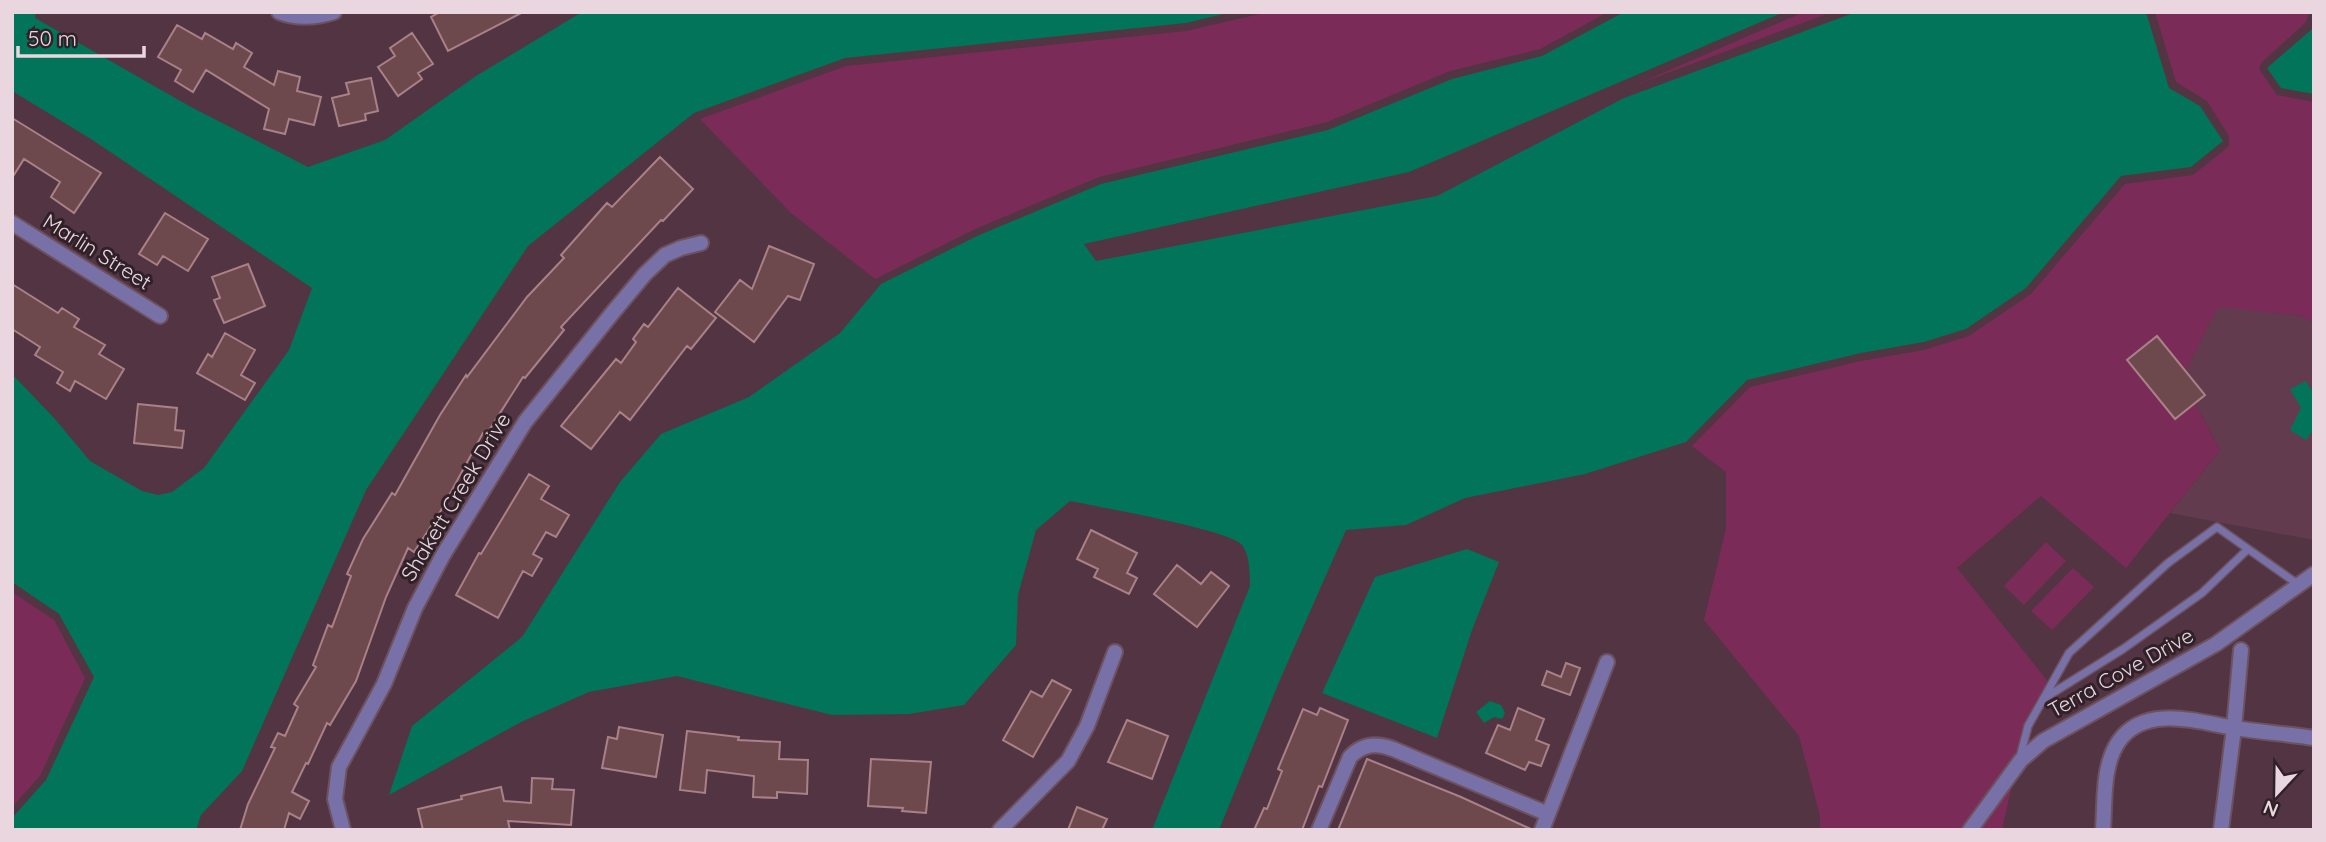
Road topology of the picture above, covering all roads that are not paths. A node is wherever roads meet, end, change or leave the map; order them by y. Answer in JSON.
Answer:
{"nodes":[{"id":1,"x":278,"y":12,"type":"edge"},
{"id":2,"x":334,"y":12,"type":"edge"},
{"id":3,"x":12,"y":223,"type":"edge"},
{"id":4,"x":701,"y":243,"type":"dead end"},
{"id":5,"x":160,"y":316,"type":"dead end"},
{"id":6,"x":2248,"y":549,"type":"junction"},
{"id":7,"x":2314,"y":574,"type":"edge"},
{"id":8,"x":2299,"y":585,"type":"junction"},
{"id":9,"x":2241,"y":650,"type":"dead end"},
{"id":10,"x":1115,"y":652,"type":"dead end"},
{"id":11,"x":1607,"y":662,"type":"dead end"},
{"id":12,"x":2042,"y":700,"type":"junction"},
{"id":13,"x":2234,"y":728,"type":"junction"},
{"id":14,"x":2314,"y":738,"type":"edge"},
{"id":15,"x":2018,"y":765,"type":"junction"},
{"id":16,"x":1548,"y":814,"type":"junction"},
{"id":17,"x":344,"y":830,"type":"edge"},
{"id":18,"x":1000,"y":830,"type":"edge"},
{"id":19,"x":1319,"y":830,"type":"edge"},
{"id":20,"x":1542,"y":830,"type":"edge"},
{"id":21,"x":1970,"y":830,"type":"edge"},
{"id":22,"x":2103,"y":830,"type":"edge"},
{"id":23,"x":2221,"y":830,"type":"edge"}],
"edges":[{"from":1,"to":2,"type":"street"},
{"from":3,"to":5,"type":"street","name":"Marlin Street"},
{"from":4,"to":17,"type":"street","name":"Shakett Creek Drive"},
{"from":6,"to":8,"type":"lane"},
{"from":6,"to":12,"type":"lane"},
{"from":6,"to":12,"type":"lane"},
{"from":7,"to":8,"type":"street","name":"Terra Cove Drive"},
{"from":8,"to":15,"type":"street","name":"Terra Cove Drive"},
{"from":9,"to":13,"type":"street"},
{"from":10,"to":18,"type":"street"},
{"from":11,"to":16,"type":"street"},
{"from":12,"to":15,"type":"lane"},
{"from":13,"to":14,"type":"street"},
{"from":13,"to":22,"type":"street"},
{"from":13,"to":23,"type":"street"},
{"from":15,"to":21,"type":"street","name":"Terra Cove Drive"},
{"from":16,"to":19,"type":"street"},
{"from":16,"to":20,"type":"street"}]}
